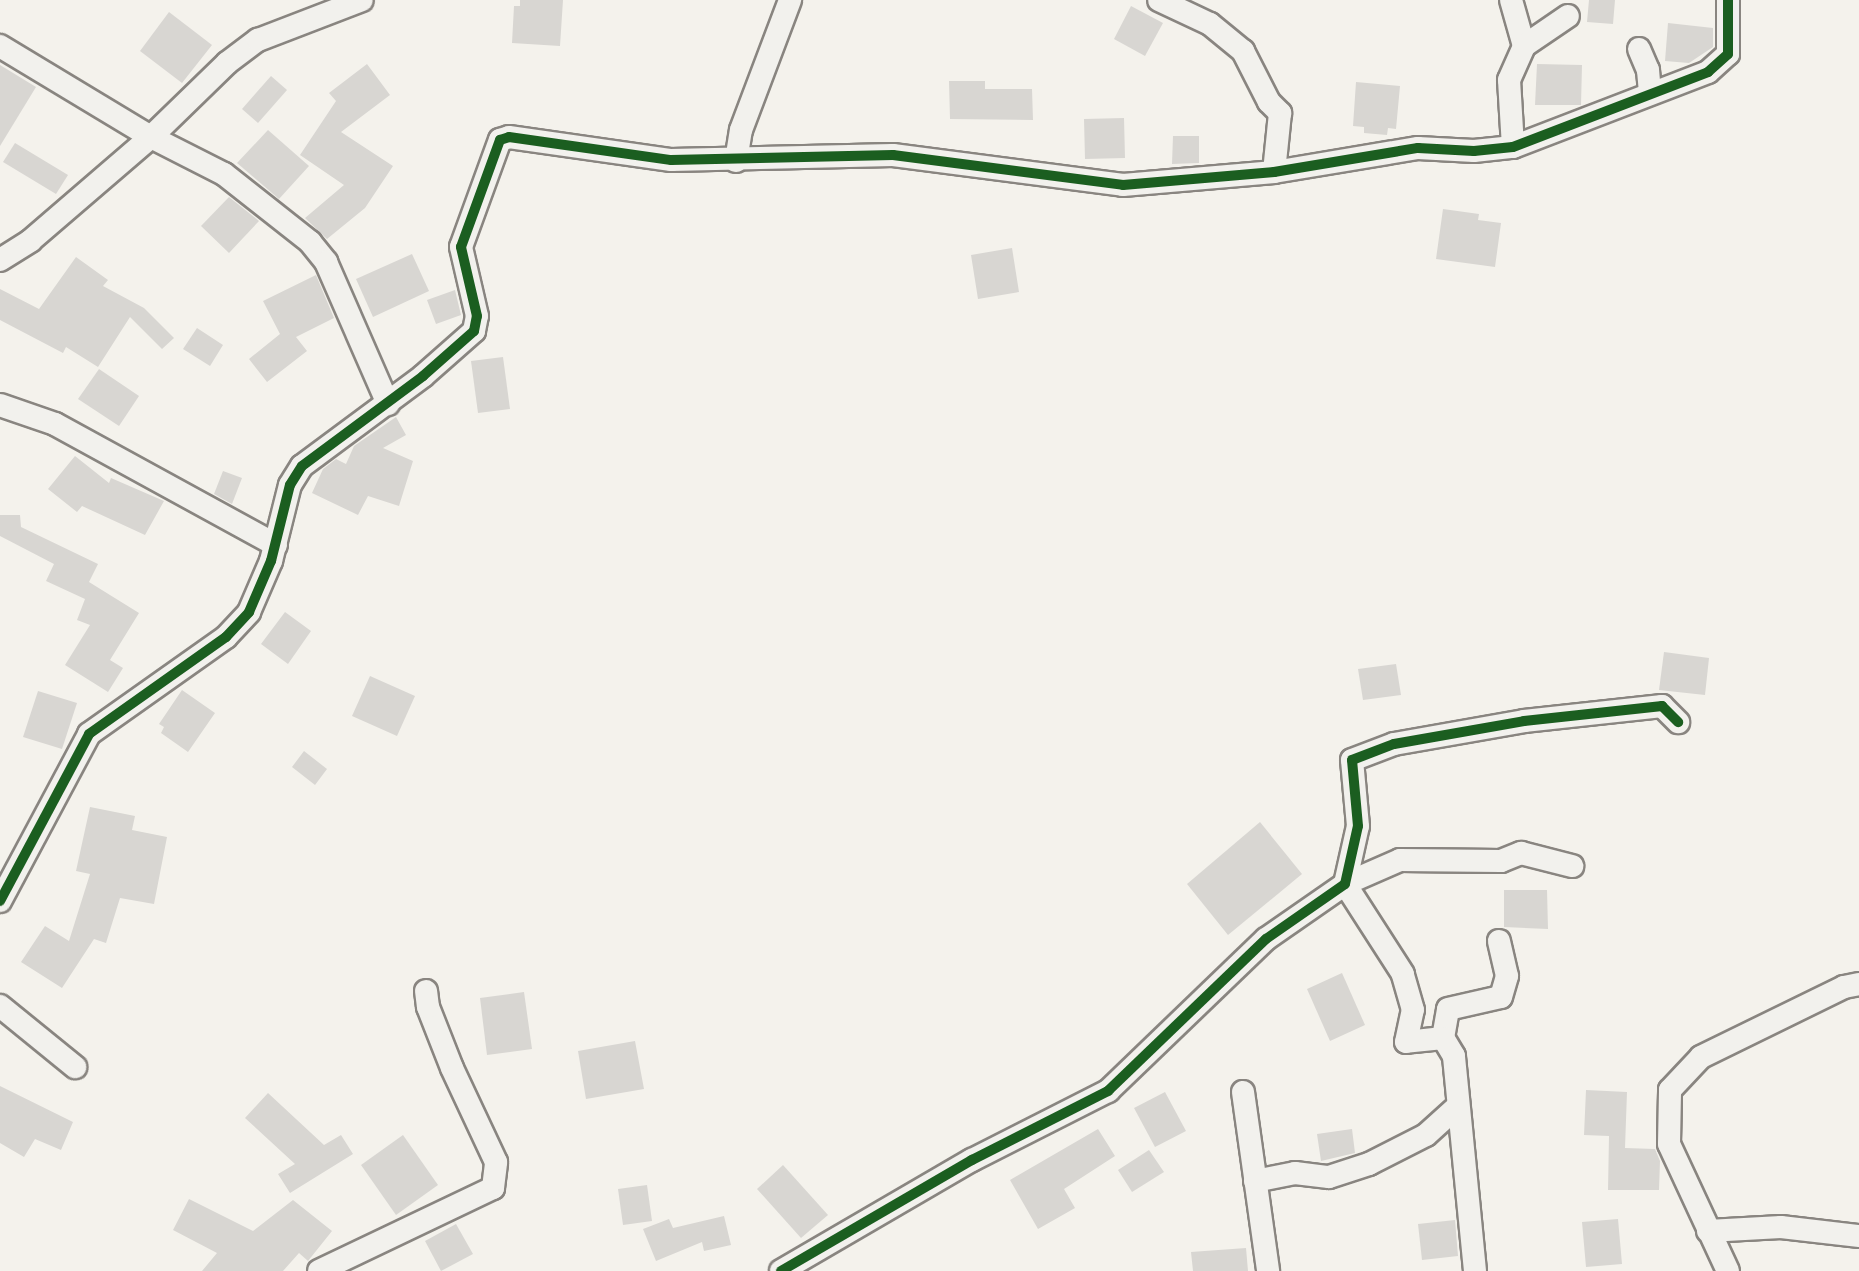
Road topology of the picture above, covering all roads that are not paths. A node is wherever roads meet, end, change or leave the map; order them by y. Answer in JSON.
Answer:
{"nodes":[{"id":1,"x":362,"y":0,"type":"edge"},
{"id":2,"x":790,"y":0,"type":"edge"},
{"id":3,"x":1159,"y":0,"type":"edge"},
{"id":4,"x":1511,"y":0,"type":"edge"},
{"id":5,"x":1728,"y":0,"type":"edge"},
{"id":6,"x":1568,"y":16,"type":"dead end"},
{"id":7,"x":0,"y":46,"type":"edge"},
{"id":8,"x":1524,"y":46,"type":"junction"},
{"id":9,"x":1639,"y":49,"type":"dead end"},
{"id":10,"x":1650,"y":93,"type":"junction"},
{"id":11,"x":151,"y":137,"type":"junction"},
{"id":12,"x":1513,"y":147,"type":"junction"},
{"id":13,"x":736,"y":162,"type":"junction"},
{"id":14,"x":1274,"y":172,"type":"junction"},
{"id":15,"x":0,"y":260,"type":"edge"},
{"id":16,"x":0,"y":404,"type":"edge"},
{"id":17,"x":388,"y":404,"type":"junction"},
{"id":18,"x":276,"y":545,"type":"junction"},
{"id":19,"x":1678,"y":722,"type":"dead end"},
{"id":20,"x":1572,"y":866,"type":"dead end"},
{"id":21,"x":1345,"y":884,"type":"junction"},
{"id":22,"x":0,"y":901,"type":"edge"},
{"id":23,"x":1499,"y":941,"type":"dead end"},
{"id":24,"x":1859,"y":984,"type":"edge"},
{"id":25,"x":426,"y":991,"type":"dead end"},
{"id":26,"x":0,"y":1006,"type":"edge"},
{"id":27,"x":1444,"y":1038,"type":"junction"},
{"id":28,"x":76,"y":1067,"type":"dead end"},
{"id":29,"x":1242,"y":1092,"type":"dead end"},
{"id":30,"x":1458,"y":1106,"type":"junction"},
{"id":31,"x":1255,"y":1181,"type":"junction"},
{"id":32,"x":1708,"y":1231,"type":"junction"},
{"id":33,"x":1859,"y":1236,"type":"edge"},
{"id":34,"x":319,"y":1271,"type":"edge"},
{"id":35,"x":781,"y":1271,"type":"edge"},
{"id":36,"x":1268,"y":1271,"type":"edge"},
{"id":37,"x":1475,"y":1271,"type":"edge"},
{"id":38,"x":1728,"y":1271,"type":"edge"}],
"edges":[{"from":1,"to":11,"type":"street"},
{"from":2,"to":13,"type":"street"},
{"from":3,"to":14,"type":"street"},
{"from":4,"to":8,"type":"street"},
{"from":5,"to":10,"type":"street"},
{"from":6,"to":8,"type":"street"},
{"from":7,"to":11,"type":"street"},
{"from":8,"to":12,"type":"street"},
{"from":9,"to":10,"type":"street"},
{"from":10,"to":12,"type":"street"},
{"from":11,"to":15,"type":"street"},
{"from":11,"to":17,"type":"street"},
{"from":12,"to":14,"type":"street"},
{"from":13,"to":14,"type":"street"},
{"from":13,"to":17,"type":"street"},
{"from":16,"to":18,"type":"street"},
{"from":17,"to":18,"type":"street"},
{"from":18,"to":22,"type":"street"},
{"from":19,"to":21,"type":"street"},
{"from":20,"to":21,"type":"street"},
{"from":21,"to":27,"type":"street"},
{"from":21,"to":35,"type":"street"},
{"from":23,"to":27,"type":"street"},
{"from":24,"to":32,"type":"street"},
{"from":25,"to":34,"type":"street"},
{"from":26,"to":28,"type":"street"},
{"from":27,"to":30,"type":"street"},
{"from":29,"to":31,"type":"street"},
{"from":30,"to":31,"type":"street"},
{"from":30,"to":37,"type":"street"},
{"from":31,"to":36,"type":"street"},
{"from":32,"to":33,"type":"street"},
{"from":32,"to":38,"type":"street"}]}
